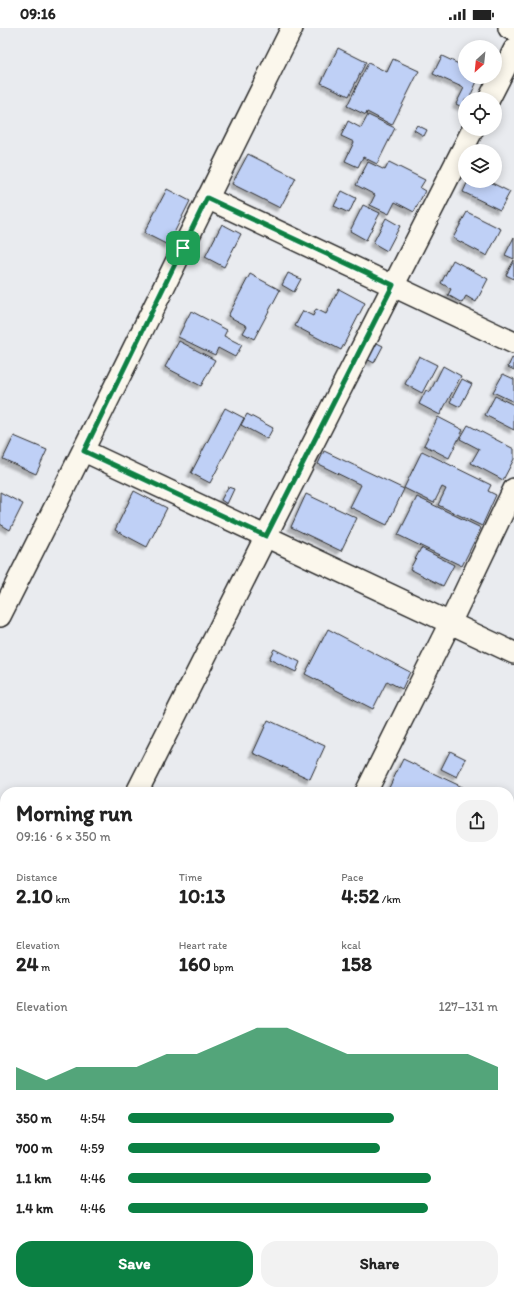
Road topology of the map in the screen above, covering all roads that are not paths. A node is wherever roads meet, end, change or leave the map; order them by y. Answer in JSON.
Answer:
{"nodes":[{"id":1,"x":292,"y":28,"type":"edge"},
{"id":2,"x":509,"y":28,"type":"edge"},
{"id":3,"x":514,"y":30,"type":"edge"},
{"id":4,"x":514,"y":50,"type":"edge"},
{"id":5,"x":493,"y":92,"type":"edge"},
{"id":6,"x":469,"y":136,"type":"edge"},
{"id":7,"x":207,"y":198,"type":"junction"},
{"id":8,"x":393,"y":285,"type":"junction"},
{"id":9,"x":514,"y":343,"type":"edge"},
{"id":10,"x":84,"y":451,"type":"junction"},
{"id":11,"x":514,"y":488,"type":"edge"},
{"id":12,"x":266,"y":536,"type":"junction"},
{"id":13,"x":0,"y":616,"type":"edge"},
{"id":14,"x":450,"y":623,"type":"junction"},
{"id":15,"x":514,"y":654,"type":"edge"},
{"id":16,"x":140,"y":787,"type":"edge"},
{"id":17,"x":368,"y":787,"type":"edge"}],
"edges":[{"from":1,"to":7,"type":"street"},
{"from":2,"to":3,"type":"street"},
{"from":4,"to":5,"type":"street"},
{"from":6,"to":8,"type":"street"},
{"from":7,"to":8,"type":"street"},
{"from":7,"to":10,"type":"street"},
{"from":8,"to":9,"type":"street"},
{"from":8,"to":12,"type":"street"},
{"from":10,"to":12,"type":"street"},
{"from":10,"to":13,"type":"street"},
{"from":11,"to":14,"type":"street"},
{"from":12,"to":14,"type":"street"},
{"from":12,"to":16,"type":"street"},
{"from":14,"to":15,"type":"street"},
{"from":14,"to":17,"type":"street"}]}
